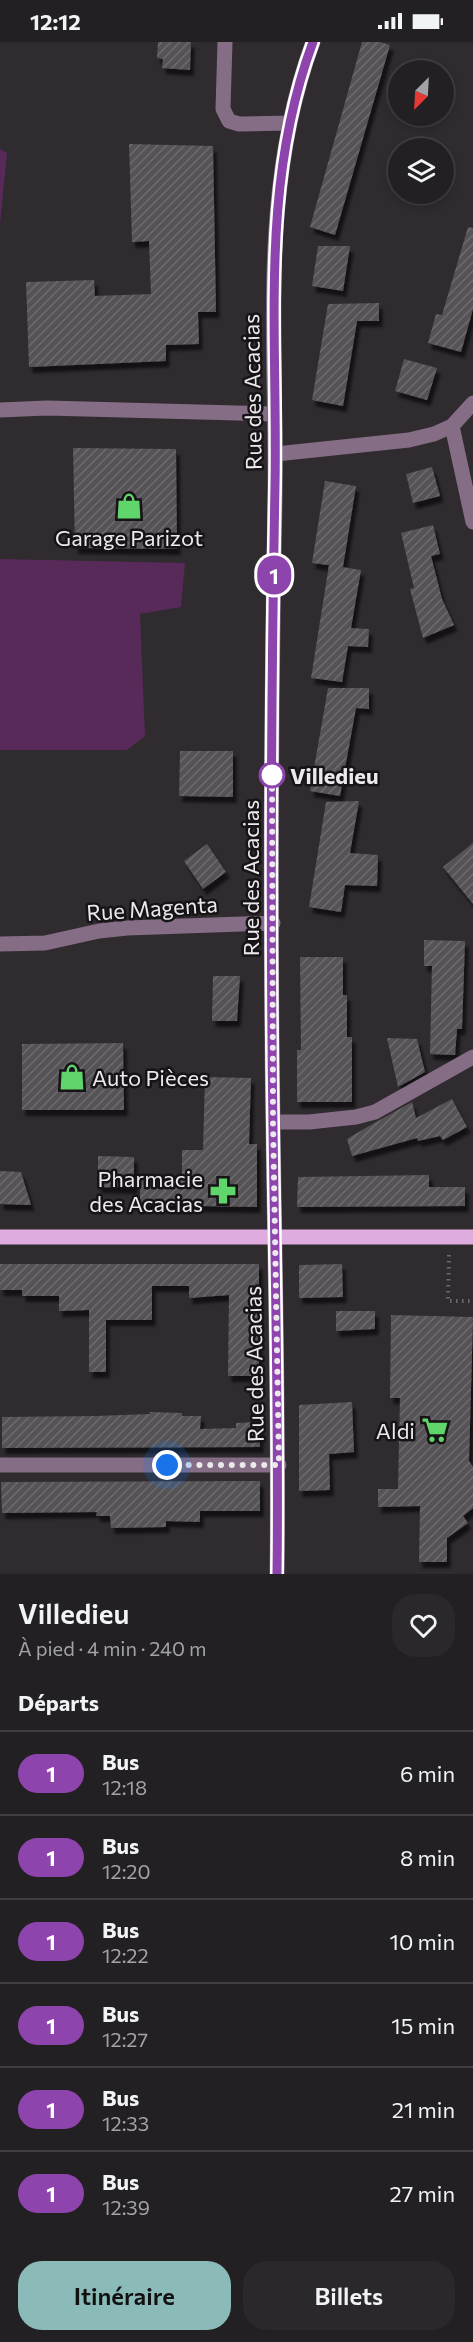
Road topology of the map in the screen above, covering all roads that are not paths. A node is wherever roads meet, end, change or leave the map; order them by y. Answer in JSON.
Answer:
{"nodes":[{"id":1,"x":225,"y":42,"type":"edge"},
{"id":2,"x":314,"y":42,"type":"edge"},
{"id":3,"x":289,"y":123,"type":"junction"},
{"id":4,"x":473,"y":403,"type":"edge"},
{"id":5,"x":0,"y":410,"type":"edge"},
{"id":6,"x":273,"y":414,"type":"junction"},
{"id":7,"x":452,"y":426,"type":"junction"},
{"id":8,"x":276,"y":454,"type":"junction"},
{"id":9,"x":473,"y":522,"type":"edge"},
{"id":10,"x":273,"y":923,"type":"junction"},
{"id":11,"x":0,"y":944,"type":"edge"},
{"id":12,"x":473,"y":1057,"type":"edge"},
{"id":13,"x":273,"y":1122,"type":"junction"},
{"id":14,"x":0,"y":1237,"type":"edge"},
{"id":15,"x":473,"y":1237,"type":"edge"},
{"id":16,"x":275,"y":1238,"type":"junction"},
{"id":17,"x":0,"y":1465,"type":"edge"},
{"id":18,"x":279,"y":1465,"type":"junction"},
{"id":19,"x":277,"y":1574,"type":"edge"}],
"edges":[{"from":1,"to":3,"type":"street"},
{"from":2,"to":3,"type":"street","name":"Rue des Acacias"},
{"from":3,"to":6,"type":"street","name":"Rue des Acacias"},
{"from":4,"to":7,"type":"street"},
{"from":5,"to":6,"type":"street"},
{"from":6,"to":8,"type":"street","name":"Rue des Acacias"},
{"from":7,"to":8,"type":"street"},
{"from":7,"to":9,"type":"street"},
{"from":8,"to":10,"type":"street","name":"Rue des Acacias"},
{"from":10,"to":11,"type":"street","name":"Rue Magenta"},
{"from":10,"to":13,"type":"street","name":"Rue des Acacias"},
{"from":12,"to":13,"type":"street"},
{"from":13,"to":16,"type":"street","name":"Rue des Acacias"},
{"from":14,"to":16,"type":"main road"},
{"from":15,"to":16,"type":"main road"},
{"from":16,"to":18,"type":"street","name":"Rue des Acacias"},
{"from":17,"to":18,"type":"street"},
{"from":18,"to":19,"type":"street","name":"Rue des Acacias"}]}
